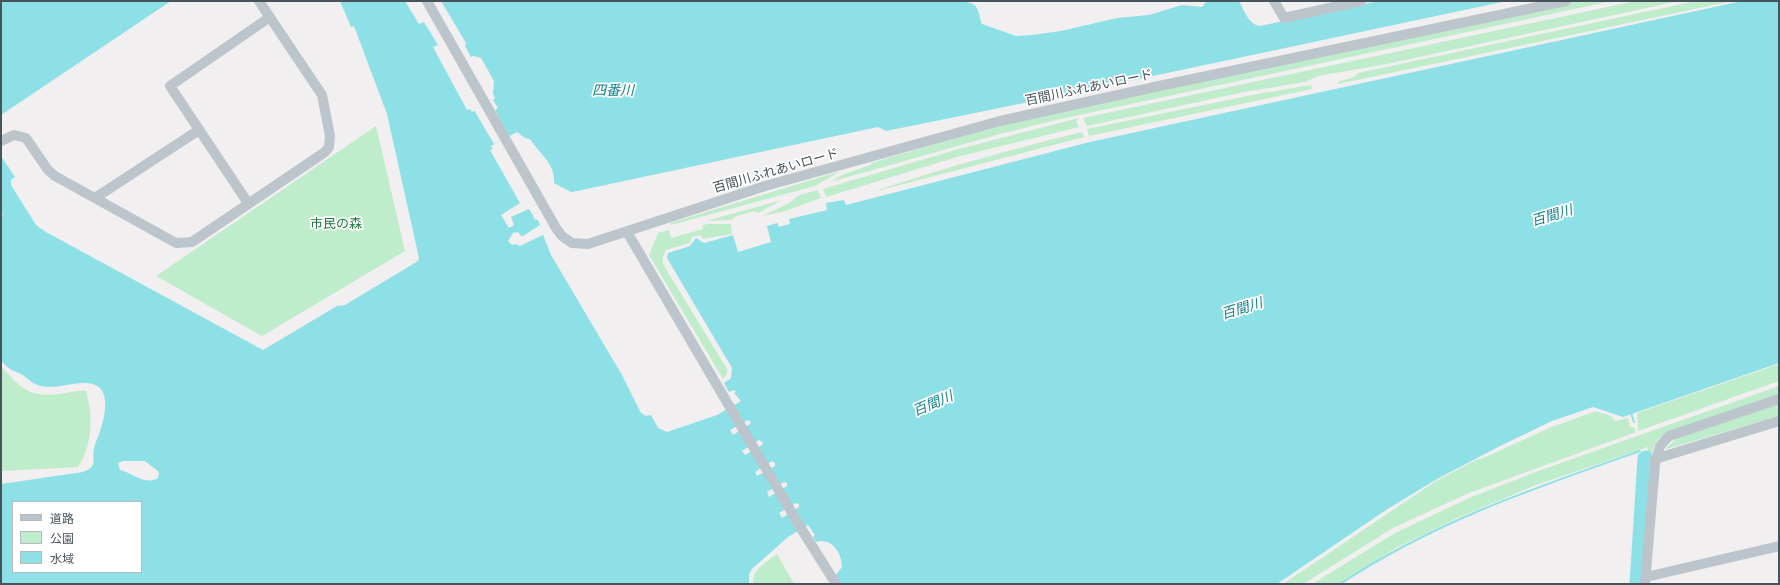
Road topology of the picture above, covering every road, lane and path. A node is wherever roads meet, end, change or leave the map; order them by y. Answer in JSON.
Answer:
{"nodes":[{"id":1,"x":259,"y":1,"type":"edge"},
{"id":2,"x":427,"y":1,"type":"edge"},
{"id":3,"x":1274,"y":1,"type":"edge"},
{"id":4,"x":1361,"y":1,"type":"edge"},
{"id":5,"x":1566,"y":1,"type":"edge"},
{"id":6,"x":1536,"y":4,"type":"edge"},
{"id":7,"x":270,"y":18,"type":"junction"},
{"id":8,"x":199,"y":130,"type":"junction"},
{"id":9,"x":1,"y":141,"type":"edge"},
{"id":10,"x":95,"y":198,"type":"junction"},
{"id":11,"x":248,"y":203,"type":"junction"},
{"id":12,"x":627,"y":232,"type":"junction"},
{"id":13,"x":1779,"y":399,"type":"edge"},
{"id":14,"x":1779,"y":421,"type":"edge"},
{"id":15,"x":1655,"y":459,"type":"junction"},
{"id":16,"x":1779,"y":546,"type":"edge"},
{"id":17,"x":1646,"y":581,"type":"edge"},
{"id":18,"x":836,"y":584,"type":"edge"}],
"edges":[{"from":1,"to":7,"type":"street"},
{"from":2,"to":12,"type":"street","name":"百間川ふれあいロード"},
{"from":3,"to":4,"type":"street"},
{"from":5,"to":6,"type":"street","name":"百間川ふれあいロード"},
{"from":6,"to":12,"type":"street","name":"百間川ふれあいロード"},
{"from":7,"to":8,"type":"street"},
{"from":7,"to":11,"type":"street"},
{"from":8,"to":10,"type":"street"},
{"from":8,"to":11,"type":"street"},
{"from":9,"to":10,"type":"street"},
{"from":10,"to":11,"type":"street"},
{"from":12,"to":18,"type":"street"},
{"from":13,"to":15,"type":"street"},
{"from":14,"to":15,"type":"street"},
{"from":15,"to":17,"type":"street"},
{"from":16,"to":17,"type":"street"}]}
